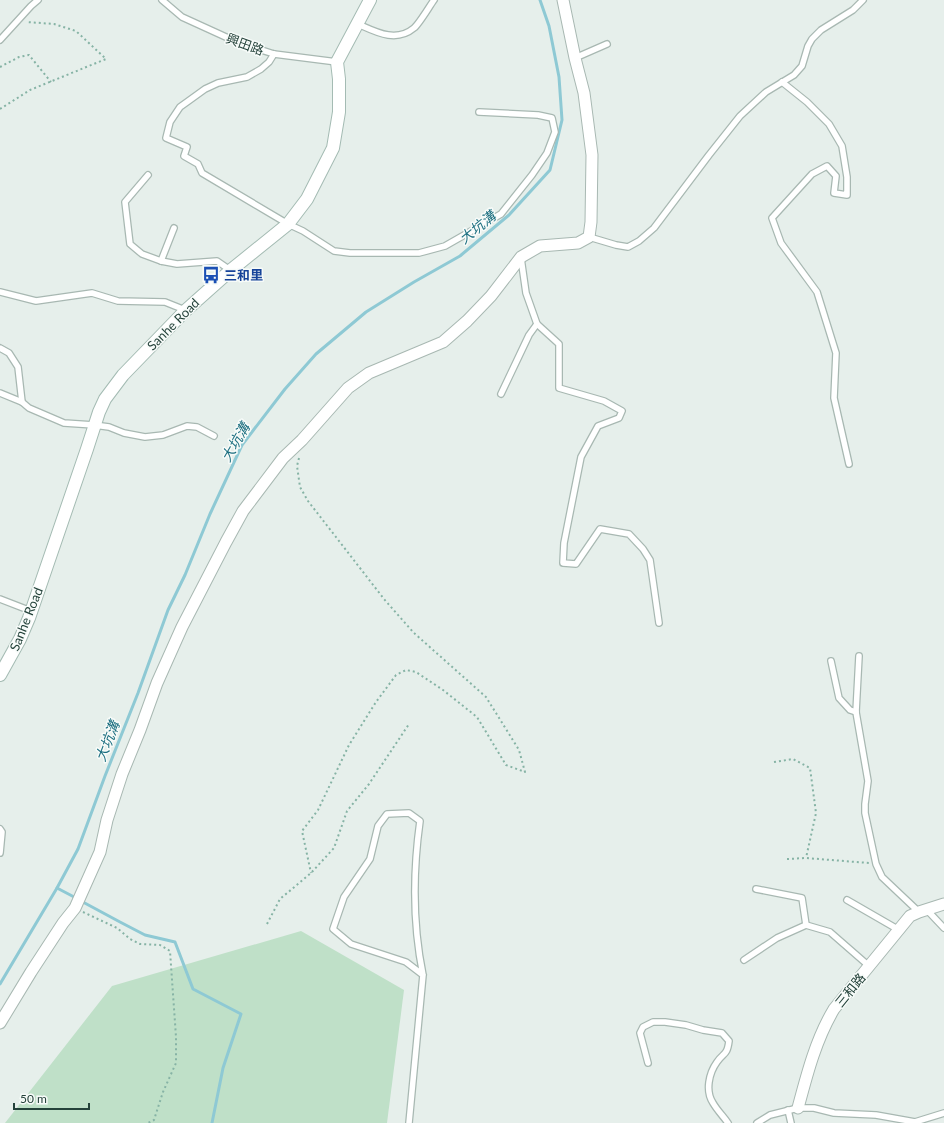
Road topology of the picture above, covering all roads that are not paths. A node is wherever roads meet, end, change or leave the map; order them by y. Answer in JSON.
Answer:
{"nodes":[{"id":1,"x":38,"y":0,"type":"edge"},
{"id":2,"x":162,"y":0,"type":"edge"},
{"id":3,"x":370,"y":0,"type":"edge"},
{"id":4,"x":434,"y":0,"type":"edge"},
{"id":5,"x":563,"y":0,"type":"edge"},
{"id":6,"x":863,"y":0,"type":"edge"},
{"id":7,"x":358,"y":24,"type":"junction"},
{"id":8,"x":0,"y":40,"type":"edge"},
{"id":9,"x":607,"y":44,"type":"dead end"},
{"id":10,"x":274,"y":54,"type":"junction"},
{"id":11,"x":575,"y":58,"type":"junction"},
{"id":12,"x":337,"y":62,"type":"junction"},
{"id":13,"x":782,"y":82,"type":"junction"},
{"id":14,"x":479,"y":112,"type":"dead end"},
{"id":15,"x":148,"y":174,"type":"dead end"},
{"id":16,"x":288,"y":224,"type":"junction"},
{"id":17,"x":174,"y":228,"type":"dead end"},
{"id":18,"x":589,"y":237,"type":"junction"},
{"id":19,"x":521,"y":257,"type":"junction"},
{"id":20,"x":161,"y":261,"type":"junction"},
{"id":21,"x":231,"y":270,"type":"junction"},
{"id":22,"x":0,"y":292,"type":"edge"},
{"id":23,"x":185,"y":311,"type":"junction"},
{"id":24,"x":536,"y":324,"type":"junction"},
{"id":25,"x":0,"y":348,"type":"edge"},
{"id":26,"x":0,"y":393,"type":"edge"},
{"id":27,"x":501,"y":394,"type":"dead end"},
{"id":28,"x":22,"y":402,"type":"junction"},
{"id":29,"x":94,"y":425,"type":"junction"},
{"id":30,"x":214,"y":436,"type":"dead end"},
{"id":31,"x":849,"y":464,"type":"dead end"},
{"id":32,"x":0,"y":599,"type":"edge"},
{"id":33,"x":31,"y":611,"type":"junction"},
{"id":34,"x":659,"y":623,"type":"dead end"},
{"id":35,"x":859,"y":656,"type":"dead end"},
{"id":36,"x":831,"y":661,"type":"dead end"},
{"id":37,"x":0,"y":675,"type":"edge"},
{"id":38,"x":856,"y":712,"type":"junction"},
{"id":39,"x":0,"y":829,"type":"edge"},
{"id":40,"x":0,"y":852,"type":"edge"},
{"id":41,"x":756,"y":889,"type":"dead end"},
{"id":42,"x":847,"y":900,"type":"dead end"},
{"id":43,"x":944,"y":904,"type":"edge"},
{"id":44,"x":923,"y":911,"type":"junction"},
{"id":45,"x":806,"y":925,"type":"junction"},
{"id":46,"x":944,"y":928,"type":"edge"},
{"id":47,"x":899,"y":930,"type":"junction"},
{"id":48,"x":744,"y":960,"type":"dead end"},
{"id":49,"x":869,"y":966,"type":"junction"},
{"id":50,"x":423,"y":975,"type":"junction"},
{"id":51,"x":0,"y":1023,"type":"edge"},
{"id":52,"x":648,"y":1063,"type":"dead end"},
{"id":53,"x":793,"y":1109,"type":"junction"},
{"id":54,"x":944,"y":1113,"type":"edge"},
{"id":55,"x":409,"y":1123,"type":"edge"},
{"id":56,"x":728,"y":1123,"type":"edge"},
{"id":57,"x":757,"y":1123,"type":"edge"},
{"id":58,"x":791,"y":1123,"type":"edge"}],
"edges":[{"from":1,"to":8,"type":"lane"},
{"from":2,"to":10,"type":"lane","name":"興田路"},
{"from":3,"to":7,"type":"main road"},
{"from":4,"to":7,"type":"lane"},
{"from":5,"to":11,"type":"street"},
{"from":6,"to":13,"type":"lane"},
{"from":7,"to":12,"type":"main road"},
{"from":9,"to":11,"type":"lane"},
{"from":10,"to":12,"type":"lane","name":"興田路"},
{"from":10,"to":16,"type":"lane"},
{"from":11,"to":18,"type":"street"},
{"from":12,"to":16,"type":"main road","name":"Sanhe Road"},
{"from":13,"to":18,"type":"lane"},
{"from":13,"to":31,"type":"lane"},
{"from":14,"to":16,"type":"lane"},
{"from":15,"to":20,"type":"lane"},
{"from":16,"to":21,"type":"main road","name":"Sanhe Road"},
{"from":17,"to":20,"type":"lane"},
{"from":18,"to":19,"type":"street"},
{"from":19,"to":24,"type":"lane"},
{"from":19,"to":51,"type":"street"},
{"from":20,"to":21,"type":"lane"},
{"from":21,"to":23,"type":"main road","name":"Sanhe Road"},
{"from":22,"to":23,"type":"lane"},
{"from":23,"to":29,"type":"main road","name":"Sanhe Road"},
{"from":24,"to":27,"type":"lane"},
{"from":24,"to":34,"type":"lane"},
{"from":25,"to":28,"type":"lane"},
{"from":26,"to":28,"type":"lane"},
{"from":28,"to":29,"type":"lane"},
{"from":29,"to":30,"type":"lane"},
{"from":29,"to":33,"type":"main road","name":"Sanhe Road"},
{"from":32,"to":33,"type":"lane"},
{"from":33,"to":37,"type":"main road","name":"Sanhe Road"},
{"from":35,"to":38,"type":"lane"},
{"from":36,"to":38,"type":"lane"},
{"from":38,"to":44,"type":"lane"},
{"from":39,"to":40,"type":"lane"},
{"from":41,"to":45,"type":"lane"},
{"from":42,"to":47,"type":"lane"},
{"from":43,"to":44,"type":"street","name":"三和路"},
{"from":44,"to":46,"type":"lane"},
{"from":44,"to":47,"type":"street","name":"三和路"},
{"from":45,"to":48,"type":"lane"},
{"from":45,"to":49,"type":"lane"},
{"from":47,"to":49,"type":"street","name":"三和路"},
{"from":49,"to":53,"type":"street","name":"三和路"},
{"from":50,"to":50,"type":"lane"},
{"from":50,"to":55,"type":"lane"},
{"from":52,"to":56,"type":"lane"},
{"from":53,"to":54,"type":"lane"},
{"from":53,"to":57,"type":"lane"},
{"from":53,"to":58,"type":"lane"}]}
